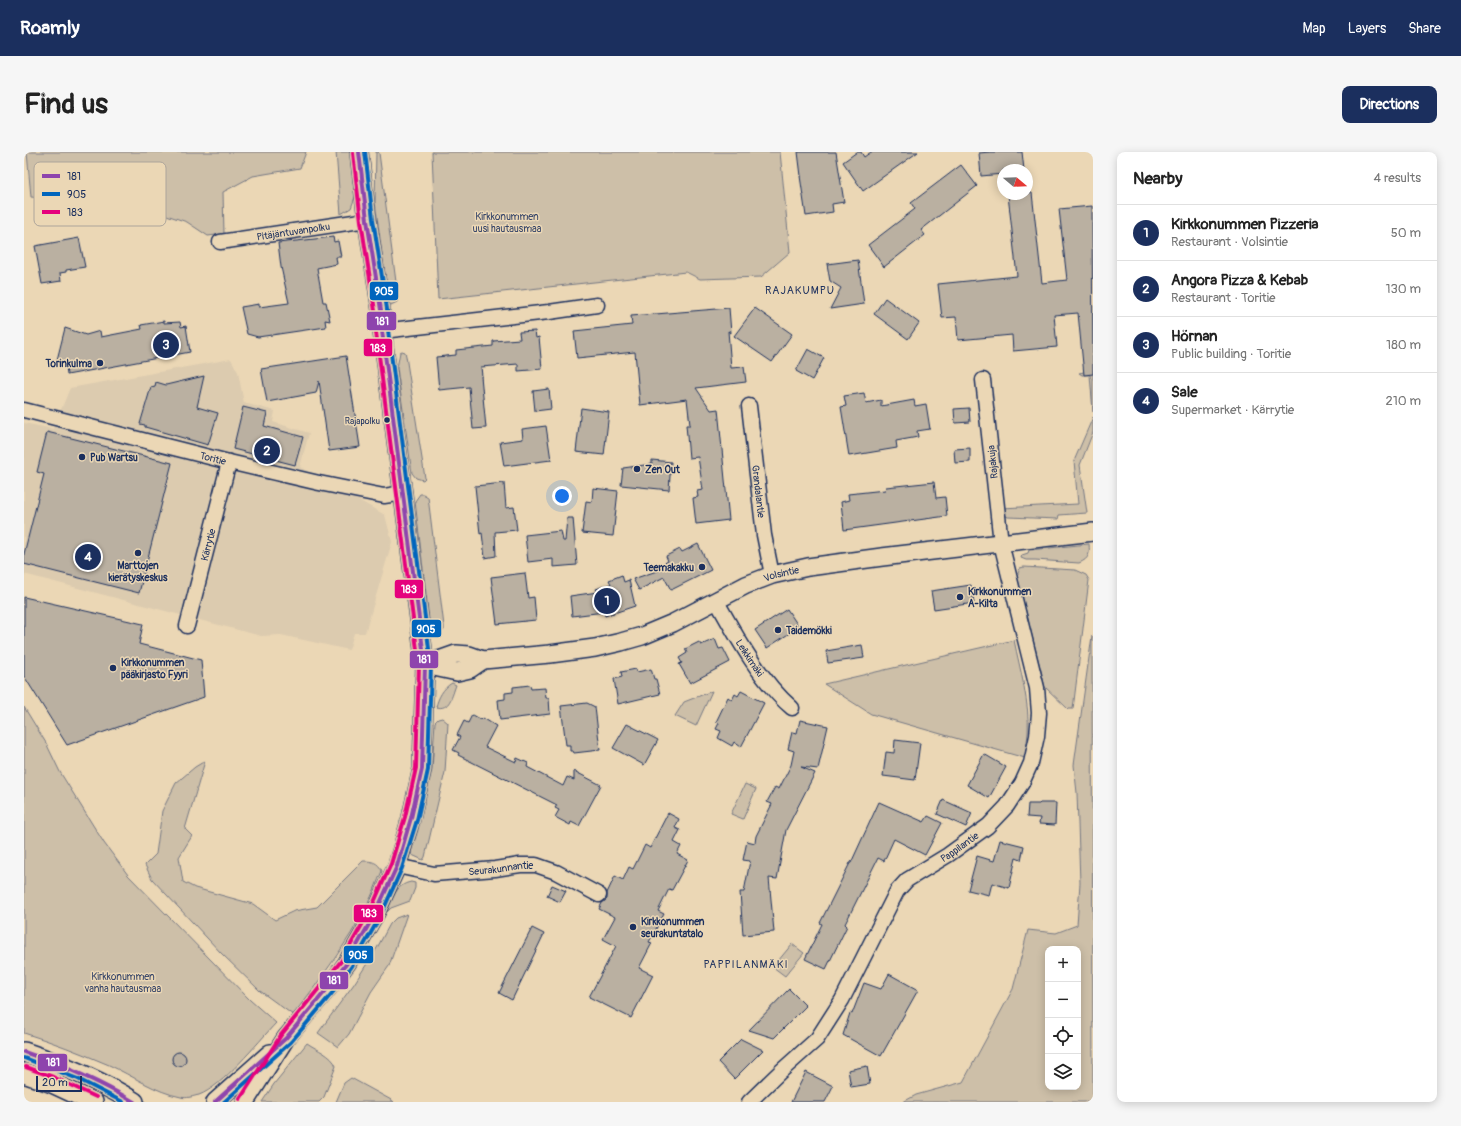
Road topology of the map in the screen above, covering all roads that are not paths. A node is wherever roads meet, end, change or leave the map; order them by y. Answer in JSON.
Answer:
{"nodes":[{"id":1,"x":359,"y":152,"type":"edge"},
{"id":2,"x":367,"y":220,"type":"junction"},
{"id":3,"x":220,"y":242,"type":"dead end"},
{"id":4,"x":597,"y":305,"type":"dead end"},
{"id":5,"x":382,"y":331,"type":"junction"},
{"id":6,"x":984,"y":380,"type":"dead end"},
{"id":7,"x":749,"y":406,"type":"dead end"},
{"id":8,"x":24,"y":410,"type":"edge"},
{"id":9,"x":229,"y":462,"type":"junction"},
{"id":10,"x":404,"y":493,"type":"junction"},
{"id":11,"x":1093,"y":532,"type":"edge"},
{"id":12,"x":1001,"y":543,"type":"junction"},
{"id":13,"x":772,"y":575,"type":"junction"},
{"id":14,"x":716,"y":600,"type":"junction"},
{"id":15,"x":187,"y":626,"type":"dead end"},
{"id":16,"x":425,"y":665,"type":"junction"},
{"id":17,"x":792,"y":708,"type":"dead end"},
{"id":18,"x":397,"y":866,"type":"junction"},
{"id":19,"x":599,"y":895,"type":"dead end"},
{"id":20,"x":286,"y":1038,"type":"junction"},
{"id":21,"x":24,"y":1052,"type":"edge"},
{"id":22,"x":24,"y":1073,"type":"edge"},
{"id":23,"x":93,"y":1102,"type":"edge"},
{"id":24,"x":134,"y":1102,"type":"edge"},
{"id":25,"x":215,"y":1102,"type":"edge"},
{"id":26,"x":245,"y":1102,"type":"edge"},
{"id":27,"x":749,"y":1102,"type":"edge"}],
"edges":[{"from":1,"to":2,"type":"street"},
{"from":2,"to":3,"type":"street","name":"Pitäjäntuvanpolku"},
{"from":2,"to":5,"type":"street"},
{"from":4,"to":5,"type":"street"},
{"from":5,"to":10,"type":"street"},
{"from":6,"to":12,"type":"street","name":"Rajakuja"},
{"from":7,"to":13,"type":"street","name":"Grandalantie"},
{"from":8,"to":9,"type":"street","name":"Toritie"},
{"from":9,"to":10,"type":"street","name":"Toritie"},
{"from":9,"to":15,"type":"street","name":"Kärrytie"},
{"from":10,"to":16,"type":"street"},
{"from":11,"to":12,"type":"street","name":"Volsintie"},
{"from":12,"to":13,"type":"street","name":"Volsintie"},
{"from":12,"to":27,"type":"street","name":"Pappilantie"},
{"from":13,"to":14,"type":"street","name":"Volsintie"},
{"from":14,"to":16,"type":"street","name":"Volsintie"},
{"from":14,"to":17,"type":"street","name":"Leikkimäki"},
{"from":16,"to":18,"type":"street"},
{"from":18,"to":19,"type":"street","name":"Seurakunnantie"},
{"from":18,"to":20,"type":"street"},
{"from":20,"to":25,"type":"street"},
{"from":20,"to":26,"type":"street"},
{"from":21,"to":24,"type":"main road"},
{"from":22,"to":23,"type":"main road"}]}
